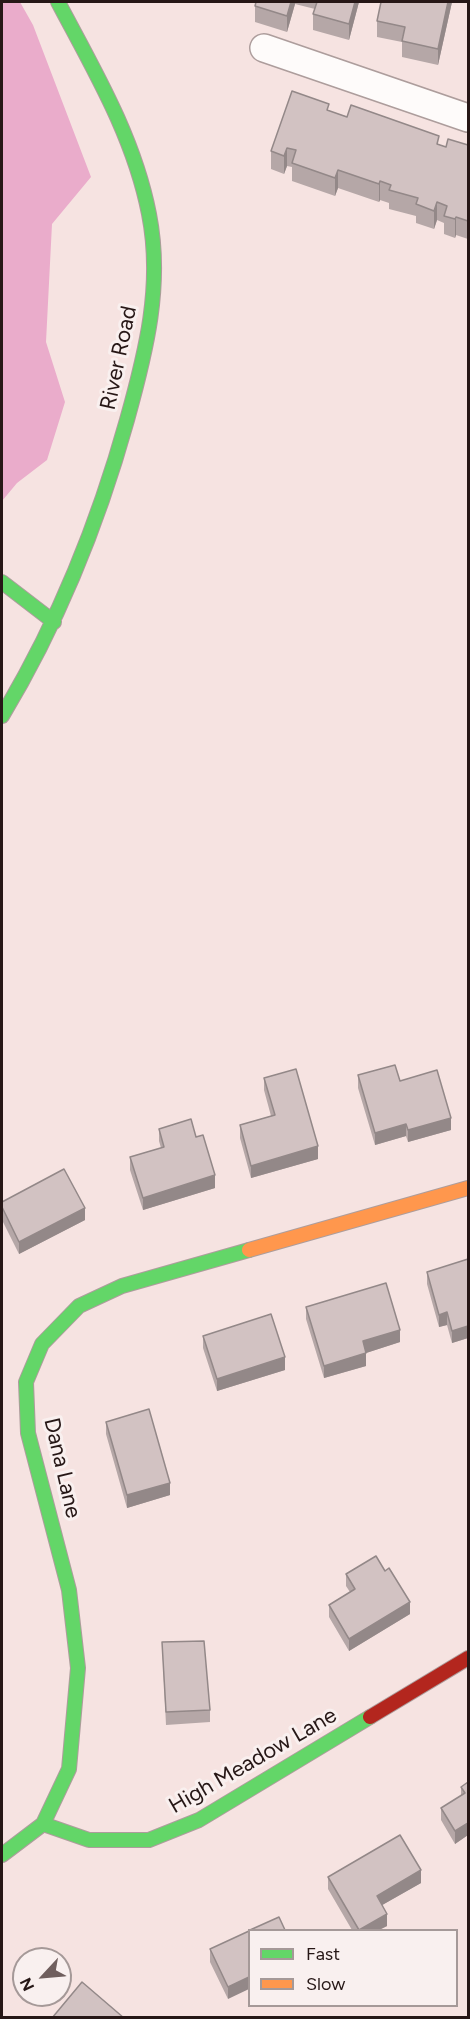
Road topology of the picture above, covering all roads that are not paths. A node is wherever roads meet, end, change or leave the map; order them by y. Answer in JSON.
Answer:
{"nodes":[{"id":1,"x":58,"y":2,"type":"edge"},
{"id":2,"x":264,"y":48,"type":"dead end"},
{"id":3,"x":468,"y":118,"type":"edge"},
{"id":4,"x":2,"y":582,"type":"edge"},
{"id":5,"x":54,"y":622,"type":"junction"},
{"id":6,"x":2,"y":716,"type":"edge"},
{"id":7,"x":468,"y":1188,"type":"edge"},
{"id":8,"x":468,"y":1658,"type":"edge"},
{"id":9,"x":43,"y":1824,"type":"junction"},
{"id":10,"x":2,"y":1855,"type":"edge"}],
"edges":[{"from":1,"to":5,"type":"street","name":"River Road"},
{"from":2,"to":3,"type":"street"},
{"from":4,"to":5,"type":"street"},
{"from":5,"to":6,"type":"street","name":"River Road"},
{"from":7,"to":9,"type":"street","name":"Dana Lane"},
{"from":8,"to":9,"type":"street","name":"High Meadow Lane"},
{"from":9,"to":10,"type":"street","name":"Dana Lane"}]}
